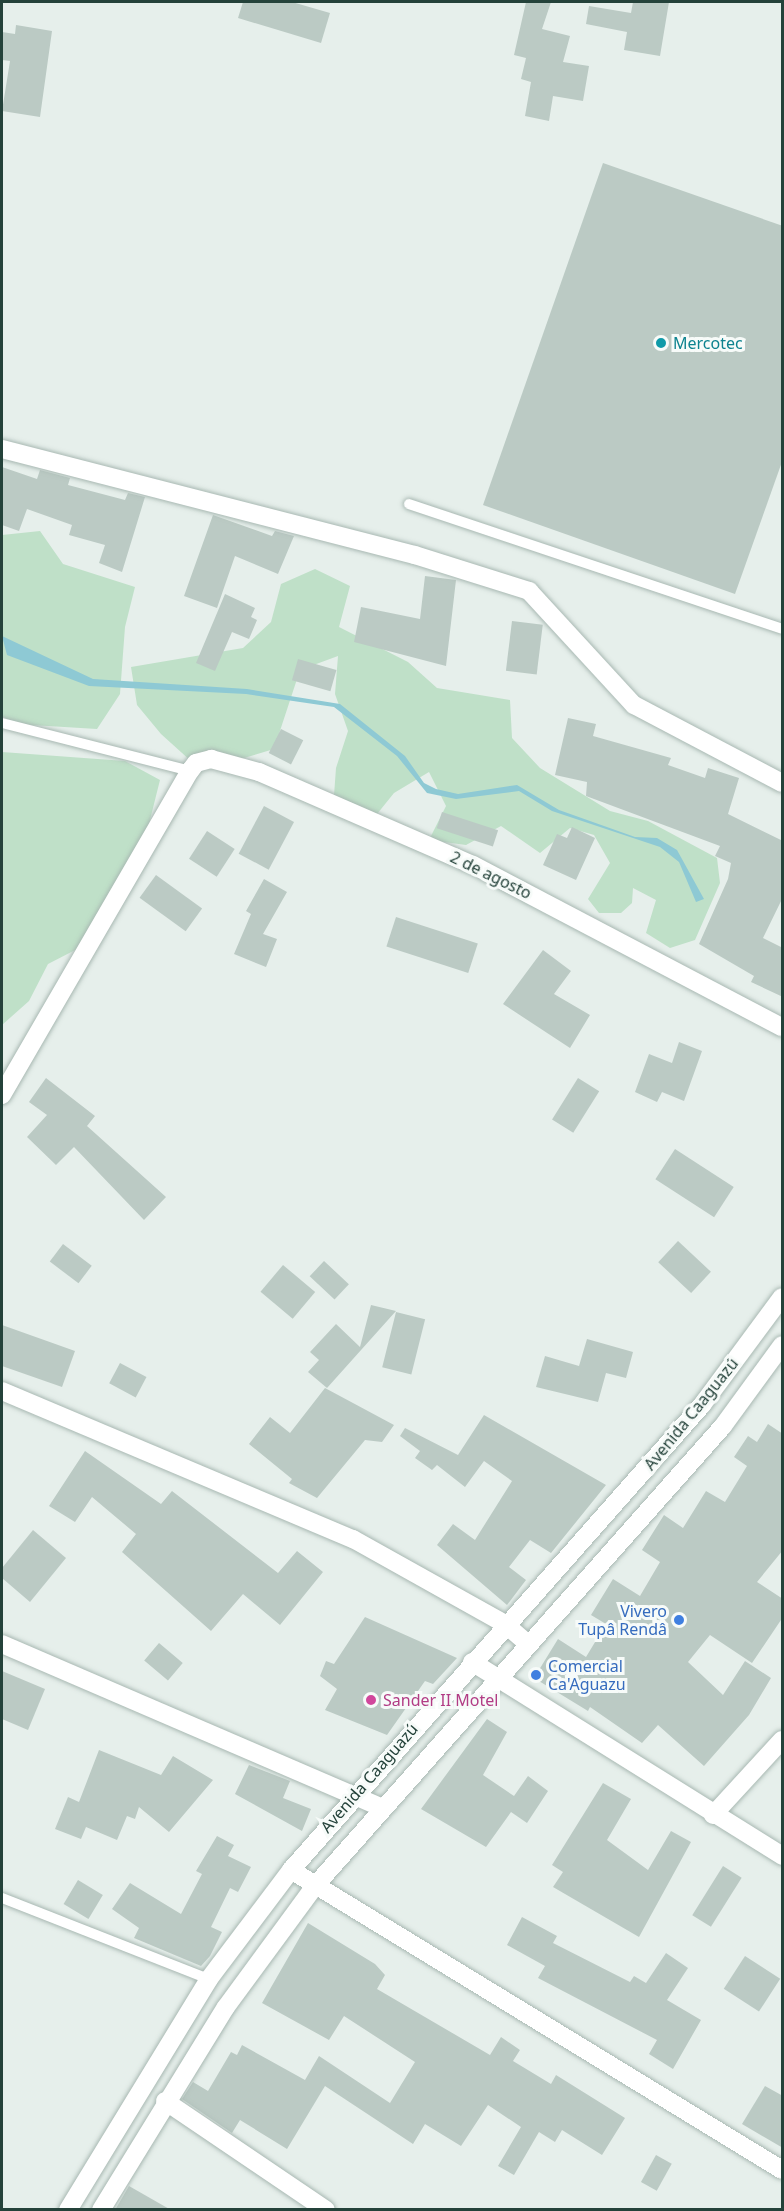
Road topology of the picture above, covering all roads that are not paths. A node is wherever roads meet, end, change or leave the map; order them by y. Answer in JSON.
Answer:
{"nodes":[{"id":1,"x":2,"y":449,"type":"edge"},
{"id":2,"x":409,"y":504,"type":"dead end"},
{"id":3,"x":783,"y":629,"type":"edge"},
{"id":4,"x":2,"y":723,"type":"edge"},
{"id":5,"x":190,"y":771,"type":"junction"},
{"id":6,"x":783,"y":783,"type":"edge"},
{"id":7,"x":783,"y":1027,"type":"edge"},
{"id":8,"x":2,"y":1095,"type":"edge"},
{"id":9,"x":783,"y":1297,"type":"edge"},
{"id":10,"x":783,"y":1345,"type":"edge"},
{"id":11,"x":2,"y":1391,"type":"edge"},
{"id":12,"x":505,"y":1624,"type":"junction"},
{"id":13,"x":527,"y":1643,"type":"junction"},
{"id":14,"x":2,"y":1644,"type":"edge"},
{"id":15,"x":472,"y":1662,"type":"junction"},
{"id":16,"x":495,"y":1677,"type":"junction"},
{"id":17,"x":783,"y":1740,"type":"edge"},
{"id":18,"x":354,"y":1793,"type":"junction"},
{"id":19,"x":383,"y":1808,"type":"junction"},
{"id":20,"x":713,"y":1815,"type":"junction"},
{"id":21,"x":783,"y":1856,"type":"edge"},
{"id":22,"x":291,"y":1870,"type":"junction"},
{"id":23,"x":314,"y":1887,"type":"junction"},
{"id":24,"x":2,"y":1898,"type":"edge"},
{"id":25,"x":209,"y":1979,"type":"junction"},
{"id":26,"x":165,"y":2101,"type":"junction"},
{"id":27,"x":783,"y":2170,"type":"edge"},
{"id":28,"x":68,"y":2210,"type":"edge"},
{"id":29,"x":101,"y":2210,"type":"edge"},
{"id":30,"x":326,"y":2210,"type":"edge"}],
"edges":[{"from":1,"to":6,"type":"street"},
{"from":2,"to":3,"type":"lane"},
{"from":4,"to":5,"type":"lane"},
{"from":5,"to":7,"type":"street","name":"2 de agosto"},
{"from":5,"to":8,"type":"street"},
{"from":9,"to":12,"type":"street","name":"Avenida Caaguazú"},
{"from":10,"to":13,"type":"street","name":"Avenida Caaguazú"},
{"from":11,"to":12,"type":"street"},
{"from":12,"to":13,"type":"street"},
{"from":12,"to":15,"type":"street","name":"Avenida Caaguazú"},
{"from":13,"to":16,"type":"street","name":"Avenida Caaguazú"},
{"from":14,"to":18,"type":"street"},
{"from":15,"to":16,"type":"street"},
{"from":15,"to":18,"type":"street","name":"Avenida Caaguazú"},
{"from":16,"to":19,"type":"street","name":"Avenida Caaguazú"},
{"from":16,"to":20,"type":"street"},
{"from":17,"to":20,"type":"street"},
{"from":18,"to":19,"type":"street"},
{"from":18,"to":22,"type":"street","name":"Avenida Caaguazú"},
{"from":19,"to":23,"type":"street","name":"Avenida Caaguazú"},
{"from":20,"to":21,"type":"street"},
{"from":22,"to":23,"type":"street"},
{"from":22,"to":25,"type":"street","name":"Avenida Caaguazú"},
{"from":23,"to":26,"type":"street","name":"Avenida Caaguazú"},
{"from":23,"to":27,"type":"street"},
{"from":24,"to":25,"type":"lane"},
{"from":25,"to":28,"type":"street","name":"Avenida Caaguazú"},
{"from":26,"to":29,"type":"street","name":"Avenida Caaguazú"},
{"from":26,"to":30,"type":"street"}]}
